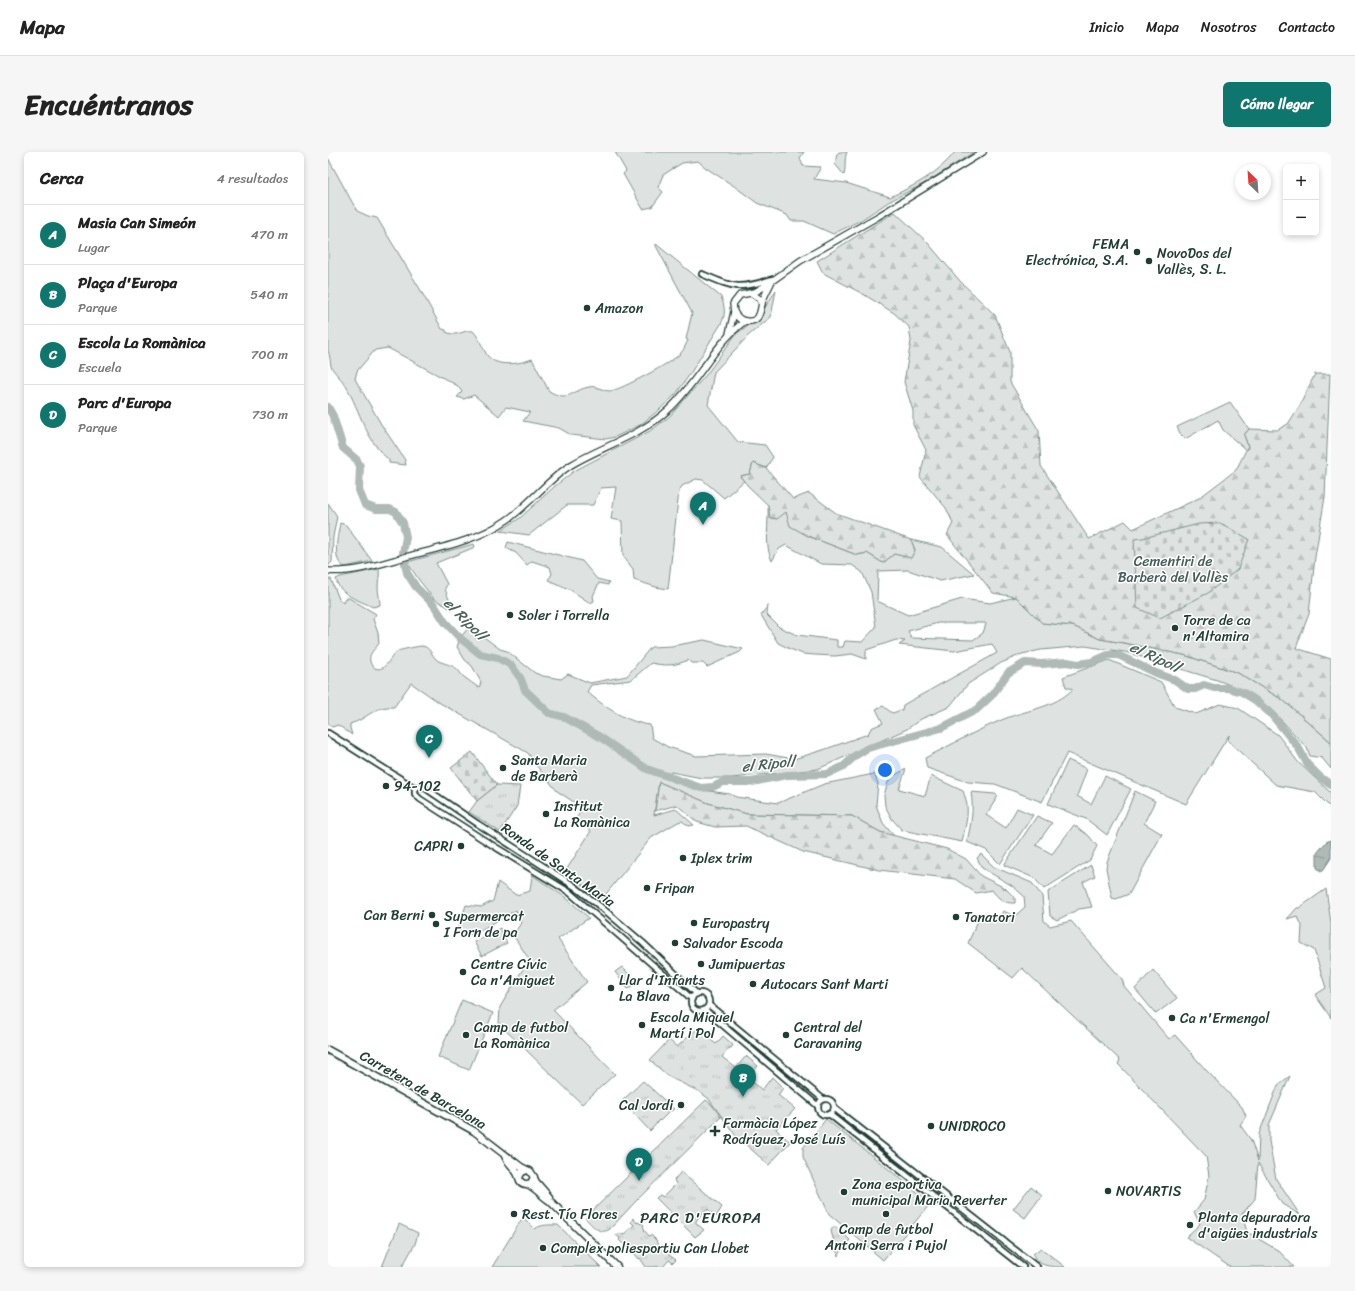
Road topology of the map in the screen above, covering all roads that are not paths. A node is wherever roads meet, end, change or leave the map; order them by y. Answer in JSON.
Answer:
{"nodes":[{"id":1,"x":983,"y":152,"type":"edge"},
{"id":2,"x":702,"y":274,"type":"dead end"},
{"id":3,"x":774,"y":279,"type":"junction"},
{"id":4,"x":751,"y":293,"type":"junction"},
{"id":5,"x":762,"y":304,"type":"junction"},
{"id":6,"x":734,"y":312,"type":"junction"},
{"id":7,"x":745,"y":321,"type":"junction"},
{"id":8,"x":729,"y":334,"type":"junction"},
{"id":9,"x":328,"y":571,"type":"edge"},
{"id":10,"x":328,"y":733,"type":"edge"},
{"id":11,"x":414,"y":788,"type":"junction"},
{"id":12,"x":697,"y":994,"type":"junction"},
{"id":13,"x":692,"y":999,"type":"junction"},
{"id":14,"x":709,"y":1005,"type":"junction"},
{"id":15,"x":704,"y":1010,"type":"junction"},
{"id":16,"x":328,"y":1050,"type":"edge"},
{"id":17,"x":823,"y":1100,"type":"junction"},
{"id":18,"x":818,"y":1106,"type":"junction"},
{"id":19,"x":834,"y":1108,"type":"junction"},
{"id":20,"x":829,"y":1114,"type":"junction"},
{"id":21,"x":504,"y":1155,"type":"junction"},
{"id":22,"x":527,"y":1170,"type":"junction"},
{"id":23,"x":519,"y":1177,"type":"junction"},
{"id":24,"x":534,"y":1178,"type":"junction"},
{"id":25,"x":527,"y":1184,"type":"junction"},
{"id":26,"x":550,"y":1200,"type":"junction"},
{"id":27,"x":617,"y":1267,"type":"edge"},
{"id":28,"x":1023,"y":1267,"type":"edge"},
{"id":29,"x":1037,"y":1267,"type":"edge"}],
"edges":[{"from":1,"to":3,"type":"main road"},
{"from":2,"to":3,"type":"street"},
{"from":3,"to":4,"type":"main road"},
{"from":3,"to":5,"type":"main road"},
{"from":4,"to":5,"type":"main road"},
{"from":4,"to":6,"type":"main road"},
{"from":5,"to":7,"type":"main road"},
{"from":6,"to":7,"type":"main road"},
{"from":6,"to":8,"type":"main road"},
{"from":7,"to":8,"type":"main road"},
{"from":8,"to":9,"type":"main road"},
{"from":10,"to":11,"type":"street","name":"Ronda de Santa Maria"},
{"from":11,"to":12,"type":"street","name":"Ronda de Santa Maria"},
{"from":11,"to":13,"type":"street","name":"Ronda de Santa Maria"},
{"from":12,"to":13,"type":"street"},
{"from":12,"to":14,"type":"street"},
{"from":13,"to":15,"type":"street"},
{"from":14,"to":15,"type":"street"},
{"from":14,"to":17,"type":"street"},
{"from":15,"to":18,"type":"street"},
{"from":16,"to":21,"type":"main road","name":"Carretera de Barcelona"},
{"from":17,"to":18,"type":"street"},
{"from":17,"to":19,"type":"street"},
{"from":18,"to":20,"type":"street"},
{"from":19,"to":20,"type":"street"},
{"from":19,"to":29,"type":"street"},
{"from":20,"to":28,"type":"street"},
{"from":21,"to":22,"type":"main road","name":"Carretera de Barcelona"},
{"from":21,"to":23,"type":"main road","name":"Carretera de Barcelona"},
{"from":22,"to":23,"type":"main road"},
{"from":22,"to":24,"type":"main road"},
{"from":23,"to":25,"type":"main road"},
{"from":24,"to":25,"type":"main road"},
{"from":24,"to":26,"type":"main road"},
{"from":25,"to":26,"type":"main road"},
{"from":26,"to":27,"type":"main road"}]}
